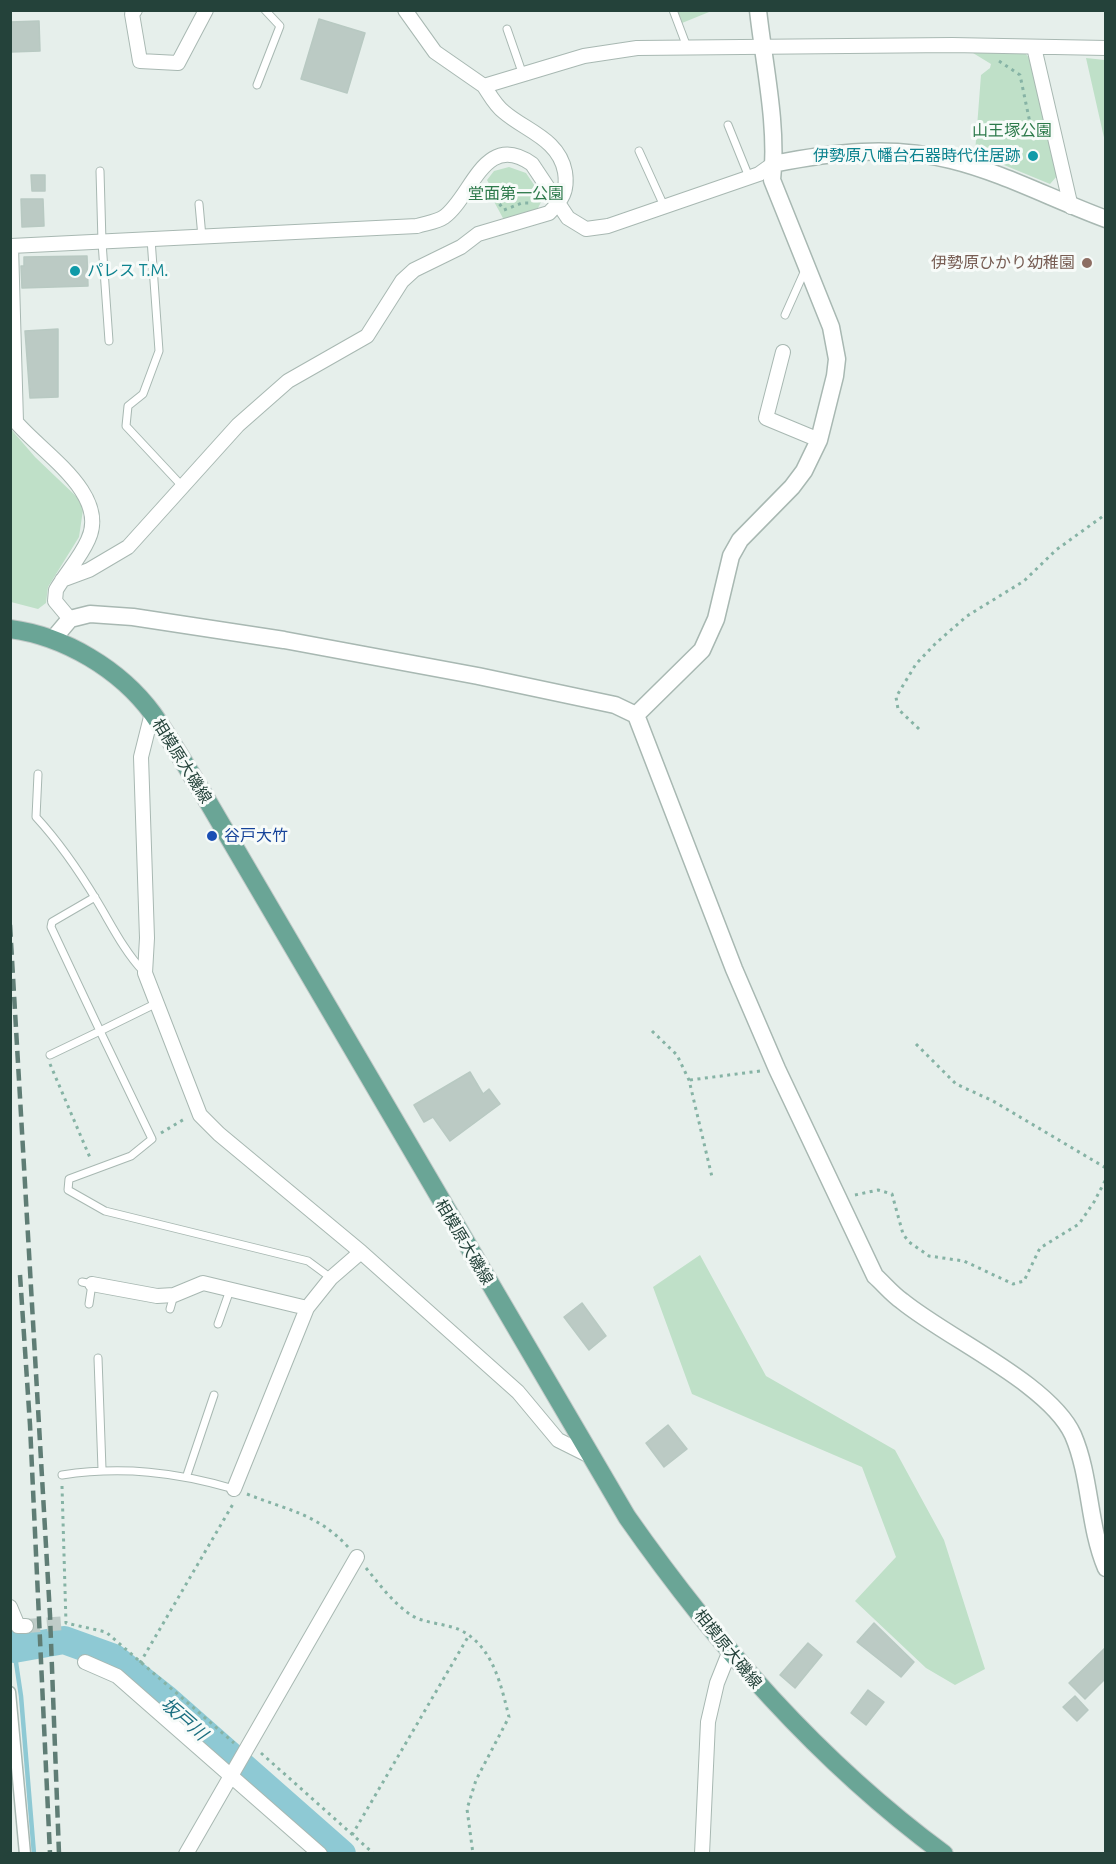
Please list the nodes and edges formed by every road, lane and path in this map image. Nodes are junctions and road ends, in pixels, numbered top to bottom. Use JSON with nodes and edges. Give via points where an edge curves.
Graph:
{"nodes":[{"id":1,"x":135,"y":10,"type":"edge"},
{"id":2,"x":206,"y":10,"type":"edge"},
{"id":3,"x":265,"y":10,"type":"edge"},
{"id":4,"x":405,"y":10,"type":"edge"},
{"id":5,"x":673,"y":10,"type":"edge"},
{"id":6,"x":758,"y":10,"type":"edge"},
{"id":7,"x":507,"y":29,"type":"dead end"},
{"id":8,"x":1034,"y":47,"type":"junction"},
{"id":9,"x":762,"y":48,"type":"junction"},
{"id":10,"x":1106,"y":48,"type":"edge"},
{"id":11,"x":688,"y":49,"type":"junction"},
{"id":12,"x":997,"y":58,"type":"dead end"},
{"id":13,"x":523,"y":75,"type":"junction"},
{"id":14,"x":257,"y":85,"type":"dead end"},
{"id":15,"x":484,"y":86,"type":"junction"},
{"id":16,"x":728,"y":125,"type":"dead end"},
{"id":17,"x":1038,"y":129,"type":"dead end"},
{"id":18,"x":639,"y":151,"type":"dead end"},
{"id":19,"x":773,"y":164,"type":"junction"},
{"id":20,"x":100,"y":171,"type":"dead end"},
{"id":21,"x":749,"y":177,"type":"junction"},
{"id":22,"x":486,"y":186,"type":"dead end"},
{"id":23,"x":522,"y":203,"type":"dead end"},
{"id":24,"x":199,"y":204,"type":"dead end"},
{"id":25,"x":558,"y":204,"type":"junction"},
{"id":26,"x":664,"y":206,"type":"junction"},
{"id":27,"x":1071,"y":207,"type":"junction"},
{"id":28,"x":1106,"y":219,"type":"edge"},
{"id":29,"x":202,"y":237,"type":"junction"},
{"id":30,"x":151,"y":239,"type":"junction"},
{"id":31,"x":102,"y":242,"type":"junction"},
{"id":32,"x":11,"y":246,"type":"edge"},
{"id":33,"x":807,"y":266,"type":"junction"},
{"id":34,"x":784,"y":315,"type":"dead end"},
{"id":35,"x":109,"y":341,"type":"dead end"},
{"id":36,"x":783,"y":352,"type":"dead end"},
{"id":37,"x":819,"y":440,"type":"junction"},
{"id":38,"x":183,"y":486,"type":"junction"},
{"id":39,"x":1106,"y":514,"type":"edge"},
{"id":40,"x":62,"y":580,"type":"junction"},
{"id":41,"x":70,"y":619,"type":"junction"},
{"id":42,"x":10,"y":629,"type":"edge"},
{"id":43,"x":54,"y":639,"type":"junction"},
{"id":44,"x":152,"y":713,"type":"junction"},
{"id":45,"x":636,"y":715,"type":"junction"},
{"id":46,"x":919,"y":729,"type":"dead end"},
{"id":47,"x":38,"y":774,"type":"dead end"},
{"id":48,"x":95,"y":897,"type":"junction"},
{"id":49,"x":145,"y":973,"type":"junction"},
{"id":50,"x":158,"y":1003,"type":"junction"},
{"id":51,"x":652,"y":1030,"type":"dead end"},
{"id":52,"x":100,"y":1031,"type":"junction"},
{"id":53,"x":916,"y":1044,"type":"dead end"},
{"id":54,"x":50,"y":1055,"type":"joint"},
{"id":55,"x":777,"y":1069,"type":"junction"},
{"id":56,"x":689,"y":1080,"type":"junction"},
{"id":57,"x":199,"y":1110,"type":"junction"},
{"id":58,"x":152,"y":1139,"type":"junction"},
{"id":59,"x":94,"y":1168,"type":"junction"},
{"id":60,"x":1106,"y":1168,"type":"edge"},
{"id":61,"x":712,"y":1177,"type":"dead end"},
{"id":62,"x":1106,"y":1179,"type":"edge"},
{"id":63,"x":839,"y":1199,"type":"junction"},
{"id":64,"x":361,"y":1252,"type":"junction"},
{"id":65,"x":331,"y":1278,"type":"junction"},
{"id":66,"x":87,"y":1283,"type":"joint"},
{"id":67,"x":230,"y":1290,"type":"junction"},
{"id":68,"x":174,"y":1295,"type":"junction"},
{"id":69,"x":89,"y":1304,"type":"dead end"},
{"id":70,"x":307,"y":1308,"type":"junction"},
{"id":71,"x":170,"y":1309,"type":"dead end"},
{"id":72,"x":218,"y":1324,"type":"dead end"},
{"id":73,"x":98,"y":1358,"type":"dead end"},
{"id":74,"x":214,"y":1395,"type":"dead end"},
{"id":75,"x":590,"y":1456,"type":"junction"},
{"id":76,"x":102,"y":1469,"type":"junction"},
{"id":77,"x":62,"y":1475,"type":"joint"},
{"id":78,"x":187,"y":1475,"type":"junction"},
{"id":79,"x":237,"y":1490,"type":"junction"},
{"id":80,"x":357,"y":1557,"type":"junction"},
{"id":81,"x":1106,"y":1568,"type":"edge"},
{"id":82,"x":10,"y":1607,"type":"edge"},
{"id":83,"x":26,"y":1626,"type":"dead end"},
{"id":84,"x":469,"y":1636,"type":"junction"},
{"id":85,"x":729,"y":1653,"type":"junction"},
{"id":86,"x":85,"y":1662,"type":"dead end"},
{"id":87,"x":140,"y":1663,"type":"junction"},
{"id":88,"x":10,"y":1692,"type":"edge"},
{"id":89,"x":236,"y":1744,"type":"dead end"},
{"id":90,"x":252,"y":1752,"type":"dead end"},
{"id":91,"x":232,"y":1776,"type":"junction"},
{"id":92,"x":352,"y":1835,"type":"junction"},
{"id":93,"x":25,"y":1854,"type":"edge"},
{"id":94,"x":186,"y":1854,"type":"edge"},
{"id":95,"x":320,"y":1854,"type":"edge"},
{"id":96,"x":374,"y":1854,"type":"edge"},
{"id":97,"x":473,"y":1854,"type":"edge"},
{"id":98,"x":702,"y":1854,"type":"edge"},
{"id":99,"x":944,"y":1854,"type":"edge"}],
"edges":[{"from":1,"to":2,"type":"street","via":[[132,14],[140,61],[178,63]]},
{"from":3,"to":14,"type":"lane","via":[[280,26]]},
{"from":4,"to":15,"type":"street","via":[[435,52]]},
{"from":5,"to":11,"type":"lane"},
{"from":6,"to":9,"type":"street"},
{"from":7,"to":13,"type":"lane"},
{"from":8,"to":9,"type":"street"},
{"from":8,"to":10,"type":"street"},
{"from":8,"to":27,"type":"street"},
{"from":9,"to":11,"type":"street"},
{"from":9,"to":19,"type":"street"},
{"from":11,"to":13,"type":"street","via":[[637,48],[584,56]]},
{"from":12,"to":17,"type":"path","via":[[1020,75],[1030,123]]},
{"from":13,"to":15,"type":"street"},
{"from":15,"to":25,"type":"street","via":[[504,112],[555,150],[563,164],[566,182]]},
{"from":16,"to":21,"type":"lane"},
{"from":18,"to":26,"type":"lane"},
{"from":19,"to":21,"type":"street"},
{"from":19,"to":27,"type":"street","via":[[858,150],[928,155],[973,167]]},
{"from":19,"to":33,"type":"street","via":[[772,180]]},
{"from":20,"to":31,"type":"lane"},
{"from":21,"to":26,"type":"street"},
{"from":22,"to":23,"type":"path","via":[[504,210]]},
{"from":24,"to":29,"type":"lane"},
{"from":25,"to":26,"type":"street","via":[[568,218],[586,230]]},
{"from":25,"to":29,"type":"street","via":[[532,164],[525,158],[506,155],[497,156],[480,171],[446,216],[417,226]]},
{"from":25,"to":38,"type":"street","via":[[549,213],[478,234],[414,270],[402,281],[367,336],[288,381],[238,425]]},
{"from":27,"to":28,"type":"street"},
{"from":29,"to":30,"type":"street"},
{"from":30,"to":31,"type":"street"},
{"from":30,"to":38,"type":"lane","via":[[159,351],[142,394],[128,406],[126,426]]},
{"from":31,"to":32,"type":"street"},
{"from":31,"to":35,"type":"lane"},
{"from":32,"to":40,"type":"street","via":[[16,422],[70,476],[90,501],[93,518],[90,537]]},
{"from":33,"to":34,"type":"lane"},
{"from":33,"to":37,"type":"street","via":[[831,327],[837,359]]},
{"from":36,"to":37,"type":"street","via":[[774,365],[766,418]]},
{"from":37,"to":45,"type":"street","via":[[792,487],[740,540],[702,650]]},
{"from":38,"to":40,"type":"street","via":[[128,547],[89,570]]},
{"from":39,"to":46,"type":"path","via":[[1056,550],[1024,581],[967,616],[916,664],[896,697],[898,709]]},
{"from":40,"to":41,"type":"street","via":[[55,601]]},
{"from":41,"to":43,"type":"street"},
{"from":41,"to":45,"type":"street","via":[[90,614],[132,616],[296,642],[615,705]]},
{"from":42,"to":43,"type":"main road","name":"相模原大磯線"},
{"from":43,"to":44,"type":"main road","name":"相模原大磯線","via":[[106,669]]},
{"from":44,"to":49,"type":"street","via":[[141,757]]},
{"from":44,"to":75,"type":"main road","name":"相模原大磯線","via":[[204,795]]},
{"from":45,"to":55,"type":"street"},
{"from":47,"to":48,"type":"lane","via":[[36,817]]},
{"from":48,"to":49,"type":"lane","via":[[132,959]]},
{"from":48,"to":52,"type":"lane","via":[[52,922],[51,927]]},
{"from":49,"to":50,"type":"street"},
{"from":50,"to":52,"type":"lane"},
{"from":50,"to":57,"type":"street"},
{"from":51,"to":56,"type":"path","via":[[677,1055]]},
{"from":52,"to":54,"type":"lane"},
{"from":52,"to":58,"type":"lane"},
{"from":53,"to":60,"type":"path","via":[[957,1084]]},
{"from":54,"to":59,"type":"path"},
{"from":55,"to":56,"type":"path"},
{"from":55,"to":63,"type":"street"},
{"from":56,"to":61,"type":"path"},
{"from":57,"to":58,"type":"path"},
{"from":57,"to":64,"type":"street","via":[[219,1134]]},
{"from":58,"to":59,"type":"lane","via":[[131,1156]]},
{"from":59,"to":65,"type":"lane","via":[[69,1179],[68,1190],[105,1211],[308,1261]]},
{"from":62,"to":63,"type":"path","via":[[1079,1224],[1040,1248],[1024,1281],[1013,1284],[964,1261],[937,1259],[917,1248],[903,1234],[894,1198],[886,1191]]},
{"from":63,"to":81,"type":"street","via":[[875,1276],[902,1301],[1036,1391],[1059,1412],[1082,1459],[1090,1515]]},
{"from":64,"to":65,"type":"street"},
{"from":64,"to":75,"type":"street","via":[[518,1392],[558,1440]]},
{"from":65,"to":70,"type":"street"},
{"from":66,"to":68,"type":"street","via":[[157,1296]]},
{"from":66,"to":69,"type":"lane"},
{"from":67,"to":68,"type":"street","via":[[203,1283]]},
{"from":67,"to":70,"type":"street"},
{"from":67,"to":72,"type":"lane"},
{"from":68,"to":71,"type":"lane"},
{"from":70,"to":79,"type":"street"},
{"from":73,"to":76,"type":"lane"},
{"from":74,"to":78,"type":"lane"},
{"from":75,"to":85,"type":"main road","name":"相模原大磯線","via":[[657,1559]]},
{"from":76,"to":77,"type":"lane"},
{"from":76,"to":78,"type":"lane"},
{"from":77,"to":87,"type":"path","via":[[66,1623],[106,1632]]},
{"from":78,"to":79,"type":"lane"},
{"from":79,"to":80,"type":"path","via":[[309,1516],[338,1536]]},
{"from":79,"to":87,"type":"path"},
{"from":80,"to":84,"type":"path","via":[[391,1598],[413,1616]]},
{"from":80,"to":91,"type":"street"},
{"from":82,"to":83,"type":"street","via":[[18,1626]]},
{"from":84,"to":92,"type":"path"},
{"from":84,"to":97,"type":"path","via":[[484,1648],[500,1682],[509,1717],[476,1780],[467,1809]]},
{"from":85,"to":98,"type":"street","via":[[708,1722]]},
{"from":85,"to":99,"type":"main road","name":"相模原大磯線","via":[[848,1775]]},
{"from":86,"to":91,"type":"street","via":[[117,1676]]},
{"from":87,"to":89,"type":"path"},
{"from":88,"to":93,"type":"street"},
{"from":90,"to":92,"type":"path","via":[[259,1752]]},
{"from":91,"to":94,"type":"street"},
{"from":91,"to":95,"type":"street"},
{"from":92,"to":96,"type":"path"}]}
